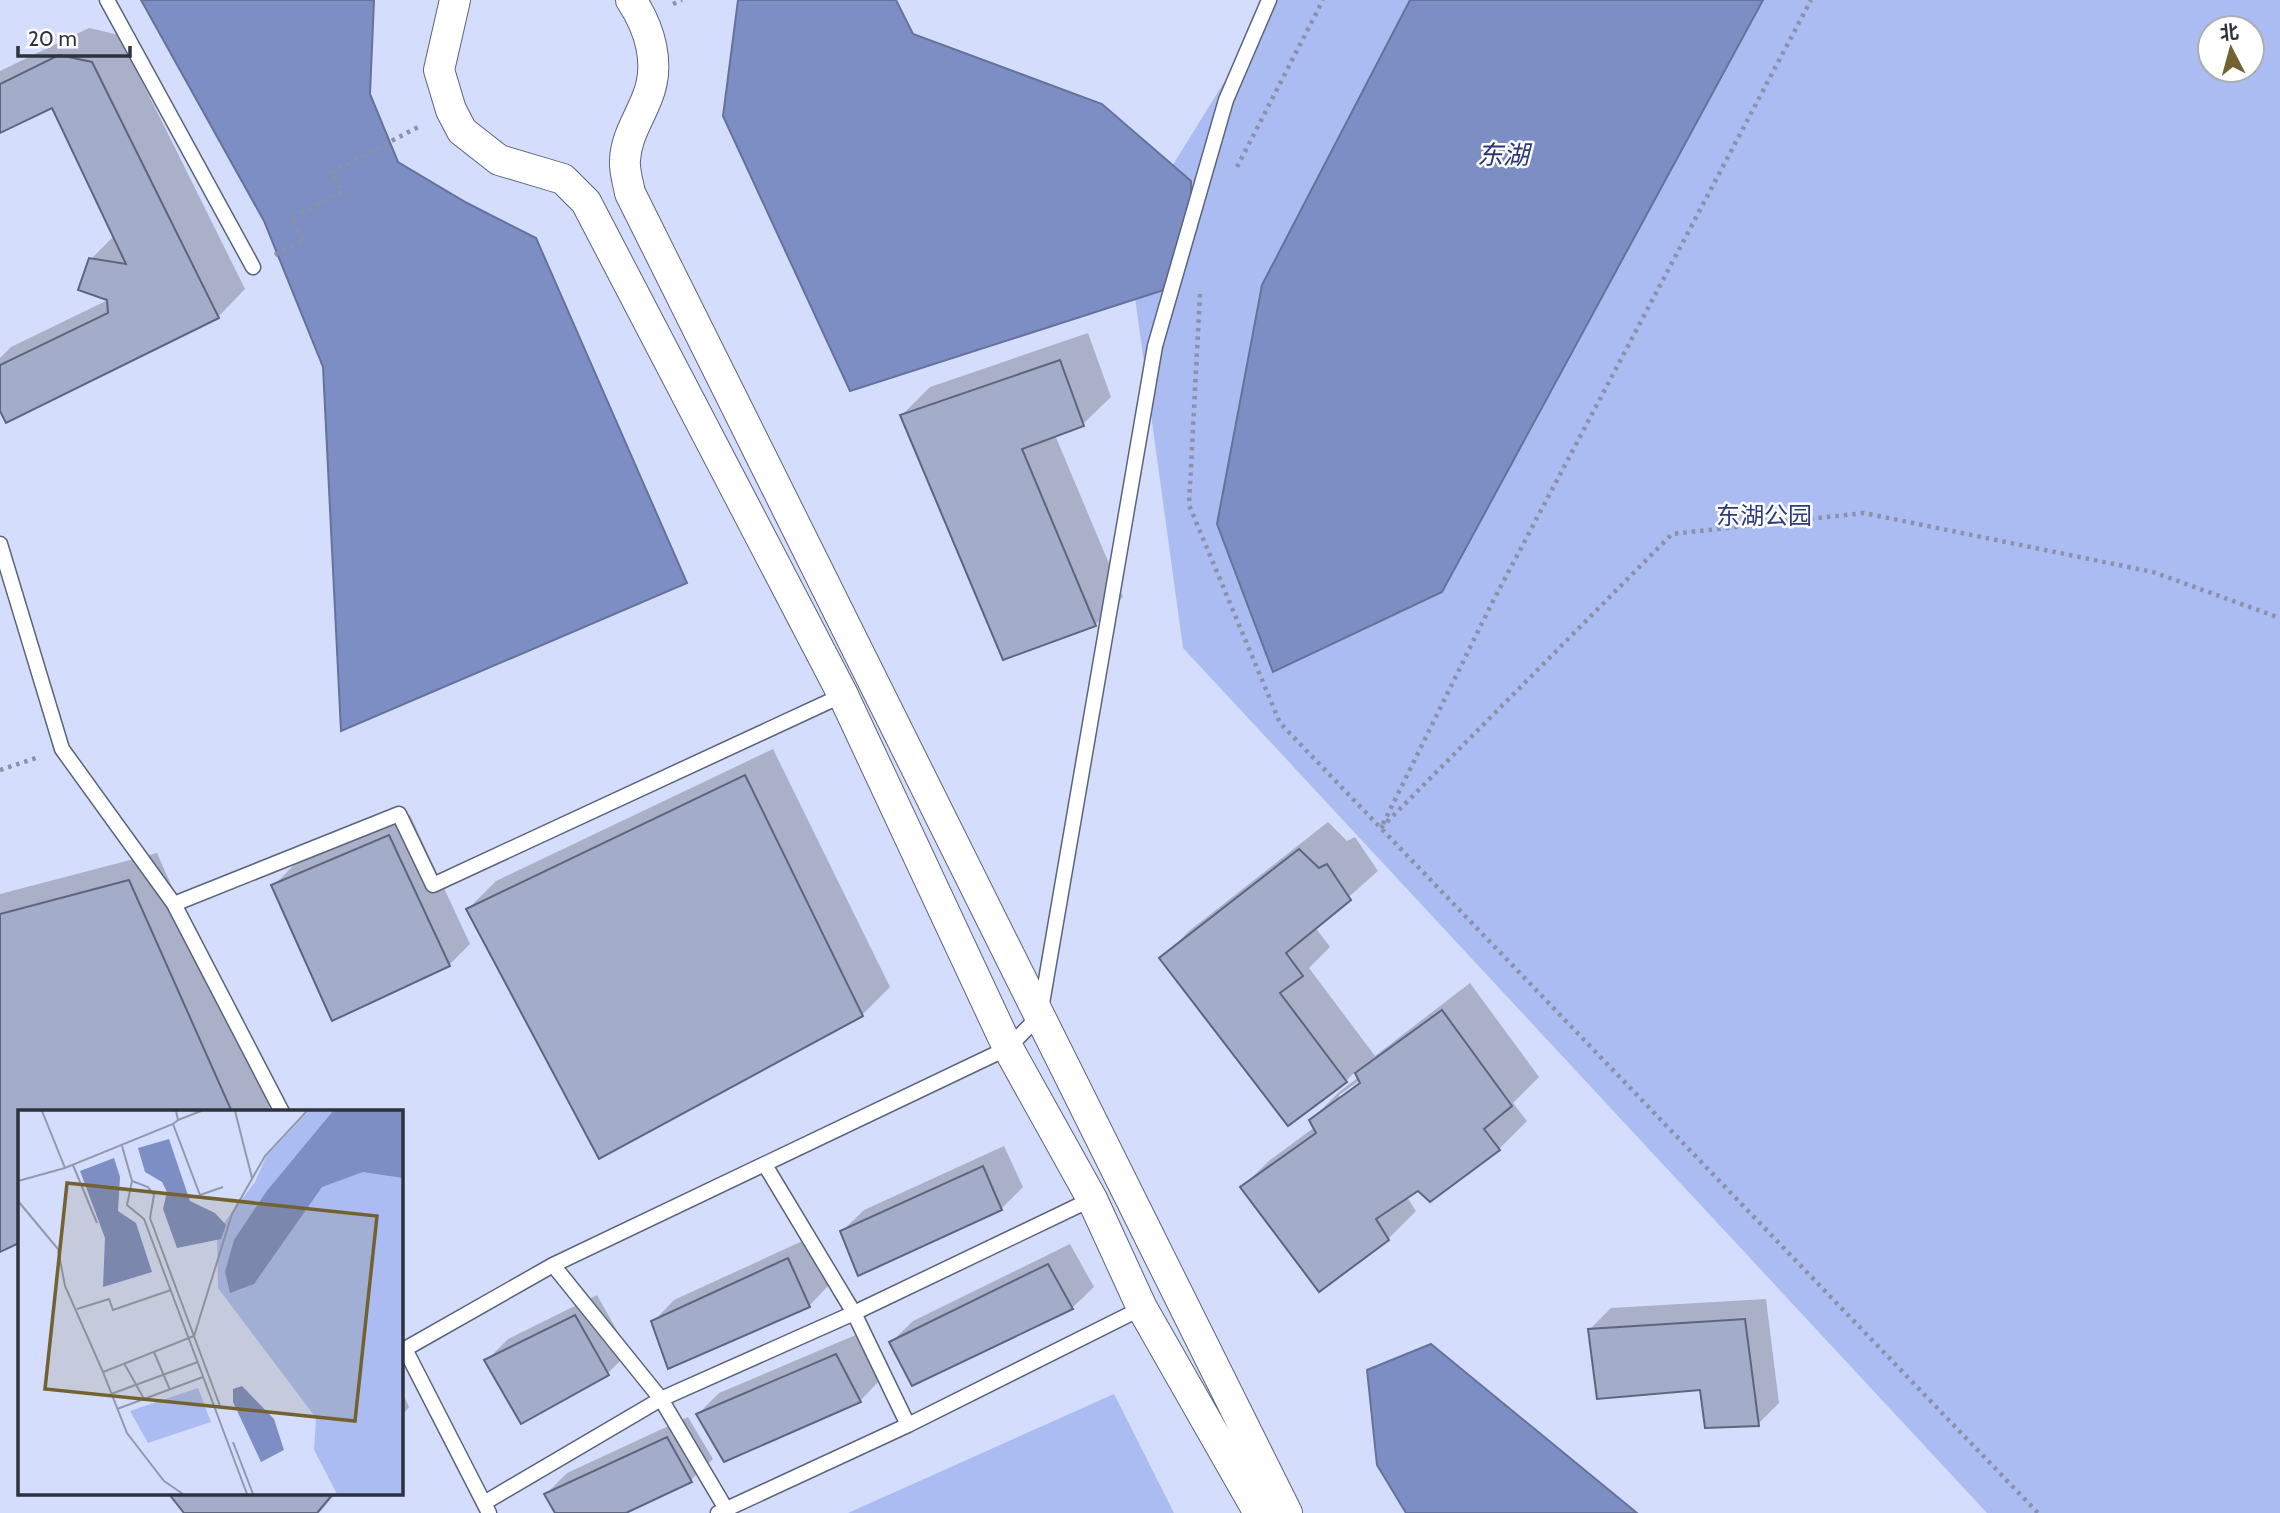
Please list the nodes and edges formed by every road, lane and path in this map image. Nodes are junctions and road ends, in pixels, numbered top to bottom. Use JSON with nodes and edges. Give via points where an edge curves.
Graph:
{"nodes":[{"id":1,"x":107,"y":0,"type":"edge"},
{"id":2,"x":455,"y":0,"type":"edge"},
{"id":3,"x":631,"y":0,"type":"edge"},
{"id":4,"x":1269,"y":0,"type":"edge"},
{"id":5,"x":1323,"y":0,"type":"edge"},
{"id":6,"x":1811,"y":0,"type":"edge"},
{"id":7,"x":451,"y":110,"type":"junction"},
{"id":8,"x":1235,"y":170,"type":"dead end"},
{"id":9,"x":253,"y":267,"type":"joint"},
{"id":10,"x":1201,"y":286,"type":"dead end"},
{"id":11,"x":0,"y":544,"type":"edge"},
{"id":12,"x":2280,"y":618,"type":"edge"},
{"id":13,"x":843,"y":695,"type":"junction"},
{"id":14,"x":62,"y":749,"type":"junction"},
{"id":15,"x":0,"y":770,"type":"edge"},
{"id":16,"x":1381,"y":828,"type":"junction"},
{"id":17,"x":174,"y":904,"type":"junction"},
{"id":18,"x":1040,"y":1015,"type":"junction"},
{"id":19,"x":1008,"y":1048,"type":"junction"},
{"id":20,"x":281,"y":1110,"type":"edge"},
{"id":21,"x":765,"y":1165,"type":"junction"},
{"id":22,"x":1092,"y":1199,"type":"junction"},
{"id":23,"x":553,"y":1265,"type":"junction"},
{"id":24,"x":1142,"y":1308,"type":"junction"},
{"id":25,"x":854,"y":1313,"type":"junction"},
{"id":26,"x":403,"y":1345,"type":"edge"},
{"id":27,"x":661,"y":1399,"type":"junction"},
{"id":28,"x":908,"y":1425,"type":"junction"},
{"id":29,"x":486,"y":1508,"type":"edge"},
{"id":30,"x":722,"y":1511,"type":"edge"},
{"id":31,"x":1259,"y":1513,"type":"edge"},
{"id":32,"x":1287,"y":1513,"type":"edge"},
{"id":33,"x":2038,"y":1513,"type":"edge"}],
"edges":[{"from":1,"to":9,"type":"lane"},
{"from":2,"to":7,"type":"street","via":[[439,70]]},
{"from":3,"to":18,"type":"street","via":[[643,19],[654,59],[649,96],[630,136],[625,161],[630,192]]},
{"from":4,"to":18,"type":"lane","via":[[1226,100],[1155,346]]},
{"from":5,"to":8,"type":"path"},
{"from":6,"to":16,"type":"path","via":[[1492,603]]},
{"from":7,"to":9,"type":"path","via":[[332,172],[342,192],[292,218],[304,240]]},
{"from":7,"to":13,"type":"street","via":[[462,131],[499,160],[563,179],[586,202]]},
{"from":10,"to":16,"type":"path","via":[[1189,505],[1280,723]]},
{"from":11,"to":14,"type":"lane"},
{"from":12,"to":16,"type":"path","via":[[2153,572],[1864,513],[1672,534]]},
{"from":13,"to":17,"type":"lane","via":[[433,885],[399,814]]},
{"from":13,"to":19,"type":"street"},
{"from":14,"to":15,"type":"path"},
{"from":14,"to":17,"type":"lane"},
{"from":16,"to":33,"type":"path"},
{"from":17,"to":20,"type":"lane"},
{"from":18,"to":19,"type":"lane"},
{"from":18,"to":32,"type":"street"},
{"from":19,"to":21,"type":"lane"},
{"from":19,"to":22,"type":"street"},
{"from":21,"to":23,"type":"lane"},
{"from":21,"to":25,"type":"lane"},
{"from":22,"to":24,"type":"street"},
{"from":22,"to":25,"type":"lane"},
{"from":23,"to":26,"type":"lane"},
{"from":23,"to":27,"type":"lane"},
{"from":24,"to":28,"type":"lane"},
{"from":24,"to":31,"type":"street"},
{"from":25,"to":27,"type":"lane"},
{"from":25,"to":28,"type":"lane"},
{"from":26,"to":29,"type":"lane"},
{"from":27,"to":29,"type":"lane"},
{"from":27,"to":30,"type":"lane"},
{"from":28,"to":30,"type":"lane"}]}
